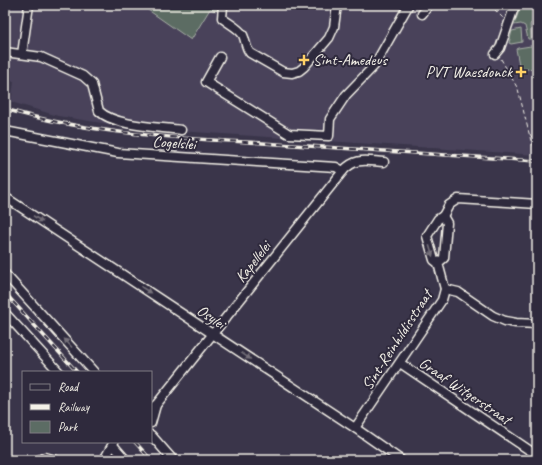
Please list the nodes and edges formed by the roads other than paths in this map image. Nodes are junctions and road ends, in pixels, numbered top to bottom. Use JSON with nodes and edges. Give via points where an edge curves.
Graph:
{"nodes":[{"id":1,"x":29,"y":5,"type":"edge"},
{"id":2,"x":223,"y":5,"type":"edge"},
{"id":3,"x":337,"y":5,"type":"edge"},
{"id":4,"x":429,"y":5,"type":"edge"},
{"id":5,"x":515,"y":5,"type":"edge"},
{"id":6,"x":408,"y":6,"type":"dead end"},
{"id":7,"x":422,"y":14,"type":"dead end"},
{"id":8,"x":5,"y":52,"type":"edge"},
{"id":9,"x":22,"y":54,"type":"junction"},
{"id":10,"x":495,"y":54,"type":"road end"},
{"id":11,"x":220,"y":57,"type":"dead end"},
{"id":12,"x":181,"y":130,"type":"dead end"},
{"id":13,"x":5,"y":131,"type":"edge"},
{"id":14,"x":384,"y":162,"type":"dead end"},
{"id":15,"x":342,"y":171,"type":"junction"},
{"id":16,"x":5,"y":197,"type":"edge"},
{"id":17,"x":537,"y":204,"type":"edge"},
{"id":18,"x":443,"y":216,"type":"junction"},
{"id":19,"x":438,"y":263,"type":"junction"},
{"id":20,"x":5,"y":274,"type":"edge"},
{"id":21,"x":445,"y":288,"type":"junction"},
{"id":22,"x":5,"y":313,"type":"edge"},
{"id":23,"x":537,"y":324,"type":"edge"},
{"id":24,"x":213,"y":335,"type":"junction"},
{"id":25,"x":400,"y":363,"type":"junction"},
{"id":26,"x":58,"y":371,"type":"edge"},
{"id":27,"x":93,"y":371,"type":"edge"},
{"id":28,"x":154,"y":407,"type":"edge"},
{"id":29,"x":152,"y":418,"type":"edge"},
{"id":30,"x":355,"y":428,"type":"junction"},
{"id":31,"x":152,"y":436,"type":"edge"},
{"id":32,"x":113,"y":444,"type":"edge"},
{"id":33,"x":535,"y":454,"type":"edge"},
{"id":34,"x":39,"y":460,"type":"edge"},
{"id":35,"x":56,"y":460,"type":"edge"},
{"id":36,"x":104,"y":460,"type":"edge"},
{"id":37,"x":126,"y":460,"type":"edge"},
{"id":38,"x":173,"y":460,"type":"edge"},
{"id":39,"x":401,"y":460,"type":"edge"}],
"edges":[{"from":1,"to":9,"type":"street"},
{"from":2,"to":3,"type":"street","via":[[222,18],[240,32],[250,53],[279,71],[288,73],[302,69],[326,42],[332,32]]},
{"from":4,"to":7,"type":"street"},
{"from":5,"to":10,"type":"street","via":[[500,48]]},
{"from":6,"to":11,"type":"street","via":[[374,66],[346,95],[330,119],[329,136],[290,134],[206,82]]},
{"from":8,"to":9,"type":"street"},
{"from":9,"to":12,"type":"street","via":[[41,57],[83,76],[92,84],[99,111],[118,122]]},
{"from":13,"to":15,"type":"street","name":"Cogelslei","via":[[118,153],[336,167]]},
{"from":14,"to":15,"type":"street","name":"Kapellelei","via":[[357,161]]},
{"from":15,"to":24,"type":"street","name":"Kapellelei"},
{"from":16,"to":24,"type":"street","name":"Osylei","one_way":true},
{"from":17,"to":18,"type":"street","via":[[458,199],[449,205]]},
{"from":18,"to":19,"type":"street","via":[[447,223],[444,258]]},
{"from":18,"to":19,"type":"street","name":"Sint-Reinhildisstraat","one_way":true,"via":[[438,219],[427,236],[434,260]]},
{"from":19,"to":21,"type":"street","name":"Sint-Reinhildisstraat"},
{"from":27,"to":20,"type":"street","one_way":true},
{"from":21,"to":23,"type":"street","via":[[458,292],[504,321]]},
{"from":21,"to":25,"type":"street","name":"Sint-Reinhildisstraat","via":[[442,300]]},
{"from":22,"to":26,"type":"street"},
{"from":24,"to":28,"type":"street","name":"Kapellelei"},
{"from":24,"to":30,"type":"street","name":"Osylei","one_way":true},
{"from":25,"to":30,"type":"street","name":"Sint-Reinhildisstraat"},
{"from":25,"to":33,"type":"street","name":"Graaf Witgerstraat"},
{"from":28,"to":29,"type":"street","name":"Kapellelei"},
{"from":30,"to":39,"type":"street","name":"Osylei"},
{"from":31,"to":38,"type":"street"},
{"from":32,"to":36,"type":"street"},
{"from":32,"to":37,"type":"street"},
{"from":34,"to":35,"type":"street","via":[[45,457]]}]}
